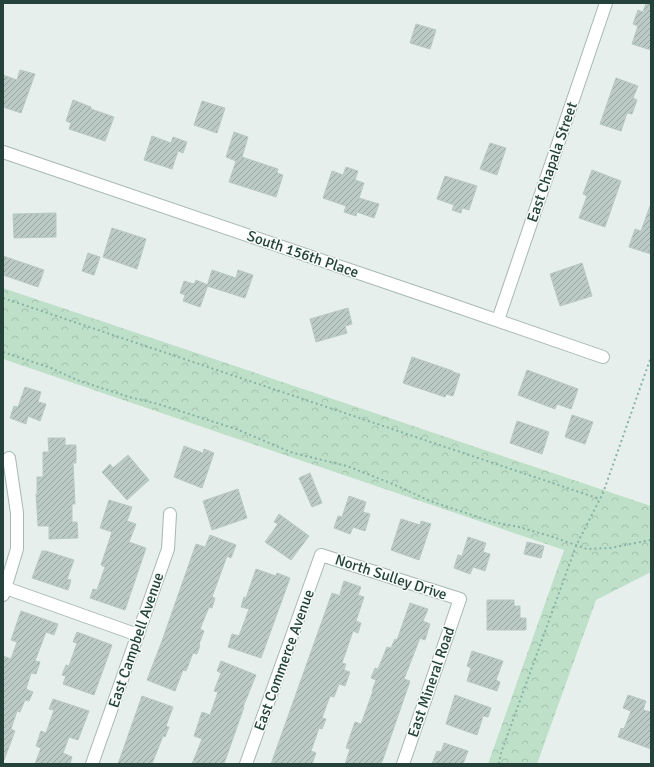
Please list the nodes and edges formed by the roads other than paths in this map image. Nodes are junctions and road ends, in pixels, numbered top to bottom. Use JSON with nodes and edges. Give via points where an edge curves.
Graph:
{"nodes":[{"id":1,"x":606,"y":3,"type":"edge"},
{"id":2,"x":3,"y":152,"type":"edge"},
{"id":3,"x":498,"y":320,"type":"junction"},
{"id":4,"x":603,"y":357,"type":"dead end"},
{"id":5,"x":9,"y":458,"type":"dead end"},
{"id":6,"x":170,"y":514,"type":"dead end"},
{"id":7,"x":321,"y":555,"type":"joint"},
{"id":8,"x":4,"y":590,"type":"edge"},
{"id":9,"x":460,"y":600,"type":"joint"},
{"id":10,"x":138,"y":635,"type":"junction"},
{"id":11,"x":92,"y":764,"type":"edge"},
{"id":12,"x":246,"y":764,"type":"edge"},
{"id":13,"x":403,"y":764,"type":"edge"}],
"edges":[{"from":1,"to":3,"type":"street","name":"East Chapala Street"},
{"from":2,"to":3,"type":"street","name":"South 156th Place"},
{"from":3,"to":4,"type":"street","name":"South 156th Place"},
{"from":5,"to":8,"type":"street","via":[[17,513],[17,550]]},
{"from":6,"to":10,"type":"street","name":"East Campbell Avenue","via":[[168,549]]},
{"from":7,"to":9,"type":"street","name":"North Sulley Drive"},
{"from":7,"to":12,"type":"street","name":"East Commerce Avenue"},
{"from":8,"to":10,"type":"street"},
{"from":9,"to":13,"type":"street","name":"East Mineral Road"},
{"from":10,"to":11,"type":"street","name":"East Campbell Avenue"}]}
